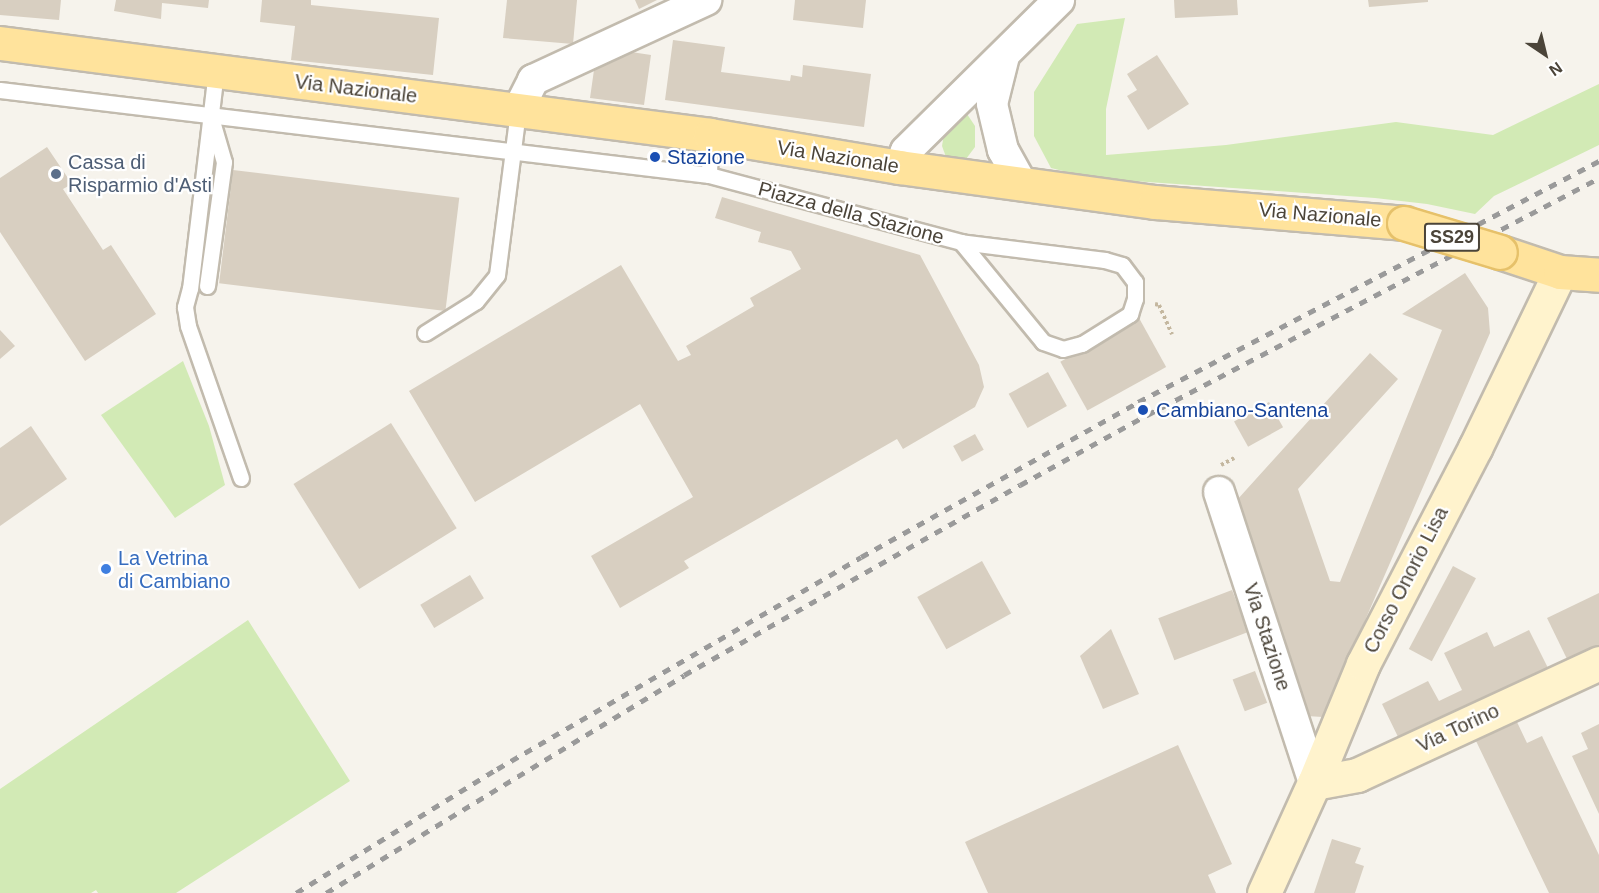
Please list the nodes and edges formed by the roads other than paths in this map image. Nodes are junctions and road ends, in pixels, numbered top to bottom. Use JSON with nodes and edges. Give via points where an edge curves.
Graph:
{"nodes":[{"id":1,"x":706,"y":0,"type":"edge"},
{"id":2,"x":1059,"y":0,"type":"edge"},
{"id":3,"x":0,"y":43,"type":"edge"},
{"id":4,"x":1004,"y":56,"type":"junction"},
{"id":5,"x":216,"y":71,"type":"junction"},
{"id":6,"x":0,"y":90,"type":"edge"},
{"id":7,"x":518,"y":110,"type":"junction"},
{"id":8,"x":210,"y":115,"type":"junction"},
{"id":9,"x":710,"y":135,"type":"junction"},
{"id":10,"x":513,"y":151,"type":"junction"},
{"id":11,"x":899,"y":167,"type":"junction"},
{"id":12,"x":709,"y":175,"type":"junction"},
{"id":13,"x":1022,"y":184,"type":"junction"},
{"id":14,"x":962,"y":242,"type":"junction"},
{"id":15,"x":1560,"y":272,"type":"junction"},
{"id":16,"x":1599,"y":275,"type":"edge"},
{"id":17,"x":207,"y":286,"type":"dead end"},
{"id":18,"x":425,"y":333,"type":"dead end"},
{"id":19,"x":241,"y":478,"type":"dead end"},
{"id":20,"x":1219,"y":492,"type":"dead end"},
{"id":21,"x":1599,"y":663,"type":"edge"},
{"id":22,"x":1314,"y":783,"type":"junction"},
{"id":23,"x":1263,"y":893,"type":"edge"}],
"edges":[{"from":1,"to":7,"type":"street","via":[[533,80]]},
{"from":2,"to":4,"type":"street"},
{"from":3,"to":5,"type":"main road","name":"Via Nazionale","number":"SS29"},
{"from":4,"to":11,"type":"street","via":[[906,151]]},
{"from":4,"to":13,"type":"street","via":[[992,104],[1003,150]]},
{"from":5,"to":7,"type":"main road","name":"Via Nazionale","number":"SS29"},
{"from":5,"to":8,"type":"lane"},
{"from":6,"to":8,"type":"lane","name":"Piazza della Stazione"},
{"from":7,"to":9,"type":"main road","name":"Via Nazionale","number":"SS29"},
{"from":7,"to":10,"type":"lane"},
{"from":8,"to":10,"type":"lane","name":"Piazza della Stazione"},
{"from":8,"to":17,"type":"lane","via":[[224,162]]},
{"from":8,"to":19,"type":"lane","via":[[185,307],[188,326]]},
{"from":9,"to":11,"type":"main road","name":"Via Nazionale","number":"SS29"},
{"from":9,"to":12,"type":"lane"},
{"from":10,"to":12,"type":"lane","name":"Piazza della Stazione"},
{"from":10,"to":18,"type":"lane","via":[[497,275],[476,301]]},
{"from":11,"to":13,"type":"main road","name":"Via Nazionale","number":"SS29"},
{"from":12,"to":14,"type":"lane","name":"Piazza della Stazione"},
{"from":13,"to":15,"type":"main road","name":"Via Nazionale","number":"SS29","bridge":true,"via":[[1155,202],[1404,223]]},
{"from":14,"to":14,"type":"lane","name":"Piazza della Stazione","via":[[1044,342],[1062,349],[1082,344],[1130,314],[1135,282],[1122,265]]},
{"from":15,"to":16,"type":"main road","name":"Via Nazionale","number":"SS29"},
{"from":15,"to":22,"type":"street","name":"Corso Onorio Lisa","via":[[1363,664]]},
{"from":20,"to":22,"type":"street","name":"Via Stazione"},
{"from":21,"to":22,"type":"street","name":"Via Torino","via":[[1357,775]]},
{"from":22,"to":23,"type":"street","name":"Corso Onorio Lisa"}]}
